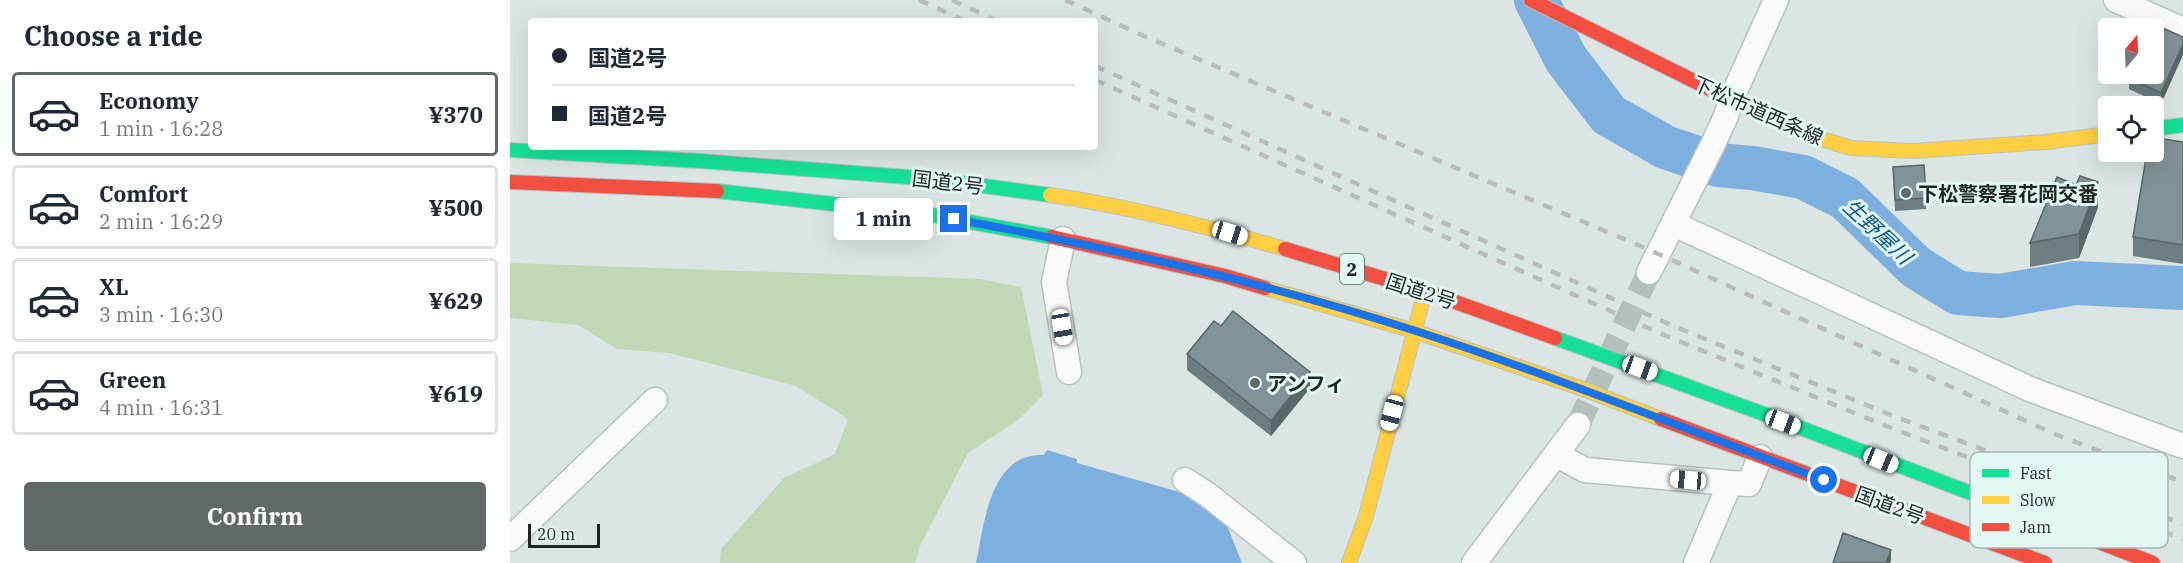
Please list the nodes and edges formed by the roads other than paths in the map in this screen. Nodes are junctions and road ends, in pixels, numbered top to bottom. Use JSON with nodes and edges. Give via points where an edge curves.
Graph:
{"nodes":[{"id":1,"x":1531,"y":0,"type":"edge"},
{"id":2,"x":1776,"y":0,"type":"edge"},
{"id":3,"x":2116,"y":0,"type":"edge"},
{"id":4,"x":2183,"y":30,"type":"edge"},
{"id":5,"x":1731,"y":100,"type":"junction"},
{"id":6,"x":2183,"y":125,"type":"edge"},
{"id":7,"x":2164,"y":128,"type":"edge"},
{"id":8,"x":2098,"y":135,"type":"edge"},
{"id":9,"x":510,"y":150,"type":"edge"},
{"id":10,"x":510,"y":182,"type":"edge"},
{"id":11,"x":1674,"y":224,"type":"junction"},
{"id":12,"x":1064,"y":239,"type":"junction"},
{"id":13,"x":1649,"y":272,"type":"tunnel mouth"},
{"id":14,"x":1425,"y":291,"type":"junction"},
{"id":15,"x":1414,"y":331,"type":"junction"},
{"id":16,"x":1069,"y":372,"type":"dead end"},
{"id":17,"x":655,"y":400,"type":"dead end"},
{"id":18,"x":1578,"y":425,"type":"tunnel mouth"},
{"id":19,"x":2183,"y":446,"type":"edge"},
{"id":20,"x":1557,"y":455,"type":"junction"},
{"id":21,"x":1761,"y":457,"type":"junction"},
{"id":22,"x":1185,"y":480,"type":"dead end"},
{"id":23,"x":1730,"y":483,"type":"junction"},
{"id":24,"x":1970,"y":497,"type":"edge"},
{"id":25,"x":1970,"y":535,"type":"edge"},
{"id":26,"x":510,"y":539,"type":"edge"},
{"id":27,"x":2005,"y":548,"type":"edge"},
{"id":28,"x":2095,"y":548,"type":"edge"},
{"id":29,"x":2115,"y":556,"type":"edge"},
{"id":30,"x":1294,"y":563,"type":"edge"},
{"id":31,"x":1349,"y":563,"type":"edge"},
{"id":32,"x":1474,"y":563,"type":"edge"},
{"id":33,"x":1696,"y":563,"type":"edge"},
{"id":34,"x":2045,"y":563,"type":"edge"},
{"id":35,"x":2153,"y":563,"type":"edge"}],
"edges":[{"from":1,"to":5,"type":"main road","name":"下松市道西条線"},
{"from":2,"to":5,"type":"street"},
{"from":3,"to":4,"type":"street"},
{"from":5,"to":8,"type":"main road","name":"下松市道西条線","via":[[1802,133],[1851,148],[1912,151]]},
{"from":5,"to":11,"type":"street"},
{"from":6,"to":7,"type":"main road"},
{"from":9,"to":14,"type":"main road","name":"国道2号","number":"2","via":[[933,179],[1076,199],[1230,233]]},
{"from":10,"to":12,"type":"main road","name":"国道2号","number":"2","via":[[700,189],[932,215]]},
{"from":11,"to":13,"type":"street"},
{"from":11,"to":19,"type":"street","via":[[2032,390]]},
{"from":12,"to":15,"type":"main road","name":"国道2号","number":"2","via":[[1225,276]]},
{"from":12,"to":16,"type":"street","via":[[1054,282]]},
{"from":14,"to":15,"type":"main road"},
{"from":14,"to":24,"type":"main road","name":"国道2号","number":"2","via":[[1764,414]]},
{"from":15,"to":21,"type":"main road","name":"国道2号","number":"2","via":[[1583,389]]},
{"from":15,"to":31,"type":"main road"},
{"from":17,"to":26,"type":"street"},
{"from":18,"to":20,"type":"street"},
{"from":20,"to":23,"type":"street","via":[[1585,470]]},
{"from":20,"to":32,"type":"street"},
{"from":21,"to":23,"type":"street","via":[[1749,484]]},
{"from":21,"to":25,"type":"main road","name":"国道2号","number":"2"},
{"from":22,"to":30,"type":"street"},
{"from":23,"to":33,"type":"street"},
{"from":27,"to":34,"type":"main road","name":"国道2号","number":"2"},
{"from":28,"to":29,"type":"main road","name":"国道2号","number":"2"},
{"from":29,"to":35,"type":"main road","name":"国道2号","number":"2"}]}
